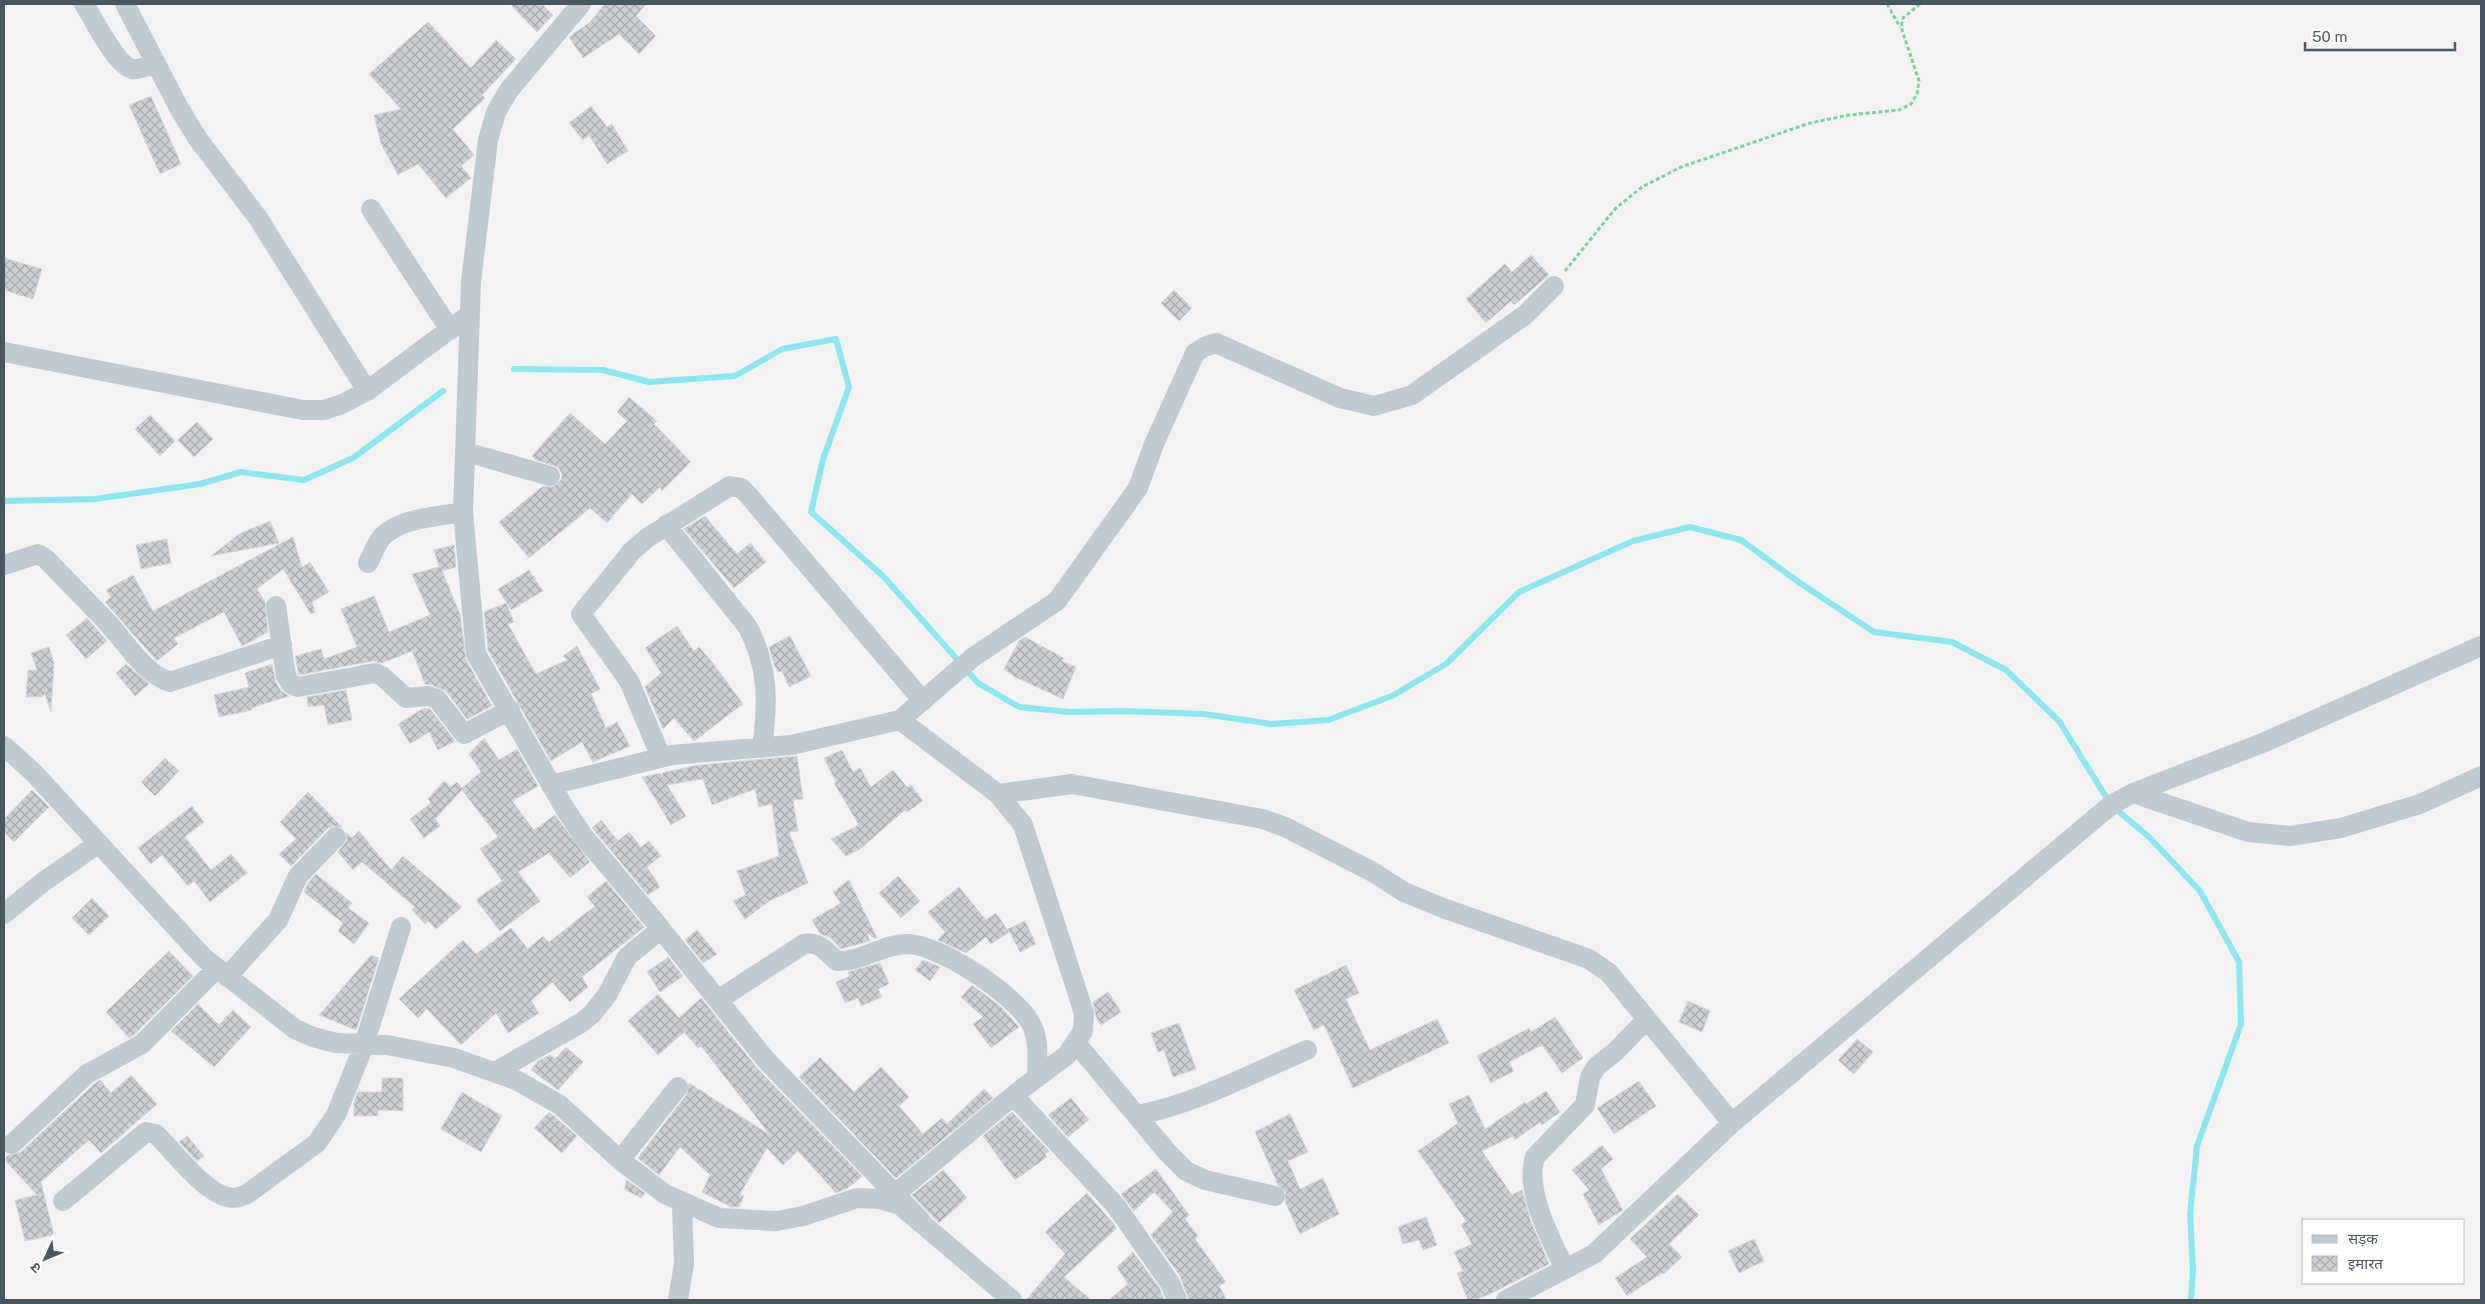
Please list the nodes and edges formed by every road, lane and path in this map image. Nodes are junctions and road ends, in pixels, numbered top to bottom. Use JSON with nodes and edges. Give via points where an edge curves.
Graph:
{"nodes":[{"id":1,"x":84,"y":4,"type":"edge"},
{"id":2,"x":125,"y":4,"type":"edge"},
{"id":3,"x":581,"y":4,"type":"edge"},
{"id":4,"x":1888,"y":4,"type":"edge"},
{"id":5,"x":1920,"y":4,"type":"edge"},
{"id":6,"x":1900,"y":27,"type":"junction"},
{"id":7,"x":156,"y":63,"type":"junction"},
{"id":8,"x":371,"y":208,"type":"dead end"},
{"id":9,"x":1554,"y":286,"type":"joint"},
{"id":10,"x":469,"y":314,"type":"junction"},
{"id":11,"x":450,"y":330,"type":"junction"},
{"id":12,"x":4,"y":352,"type":"edge"},
{"id":13,"x":367,"y":391,"type":"junction"},
{"id":14,"x":466,"y":452,"type":"junction"},
{"id":15,"x":550,"y":476,"type":"dead end"},
{"id":16,"x":463,"y":512,"type":"junction"},
{"id":17,"x":666,"y":525,"type":"junction"},
{"id":18,"x":368,"y":563,"type":"dead end"},
{"id":19,"x":4,"y":565,"type":"edge"},
{"id":20,"x":276,"y":606,"type":"dead end"},
{"id":21,"x":282,"y":645,"type":"junction"},
{"id":22,"x":2481,"y":646,"type":"edge"},
{"id":23,"x":930,"y":696,"type":"junction"},
{"id":24,"x":510,"y":710,"type":"junction"},
{"id":25,"x":900,"y":720,"type":"junction"},
{"id":26,"x":4,"y":746,"type":"edge"},
{"id":27,"x":762,"y":748,"type":"junction"},
{"id":28,"x":661,"y":757,"type":"junction"},
{"id":29,"x":2481,"y":776,"type":"edge"},
{"id":30,"x":551,"y":785,"type":"junction"},
{"id":31,"x":2133,"y":793,"type":"junction"},
{"id":32,"x":998,"y":794,"type":"junction"},
{"id":33,"x":336,"y":837,"type":"dead end"},
{"id":34,"x":98,"y":843,"type":"junction"},
{"id":35,"x":4,"y":914,"type":"edge"},
{"id":36,"x":401,"y":927,"type":"dead end"},
{"id":37,"x":661,"y":930,"type":"junction"},
{"id":38,"x":222,"y":973,"type":"junction"},
{"id":39,"x":718,"y":1000,"type":"junction"},
{"id":40,"x":1647,"y":1019,"type":"junction"},
{"id":41,"x":1076,"y":1043,"type":"junction"},
{"id":42,"x":364,"y":1045,"type":"junction"},
{"id":43,"x":1307,"y":1050,"type":"dead end"},
{"id":44,"x":495,"y":1072,"type":"junction"},
{"id":45,"x":1037,"y":1078,"type":"junction"},
{"id":46,"x":678,"y":1087,"type":"dead end"},
{"id":47,"x":1014,"y":1096,"type":"junction"},
{"id":48,"x":1137,"y":1115,"type":"junction"},
{"id":49,"x":1732,"y":1123,"type":"junction"},
{"id":50,"x":12,"y":1144,"type":"dead end"},
{"id":51,"x":620,"y":1160,"type":"junction"},
{"id":52,"x":895,"y":1194,"type":"junction"},
{"id":53,"x":1274,"y":1196,"type":"dead end"},
{"id":54,"x":62,"y":1201,"type":"dead end"},
{"id":55,"x":682,"y":1204,"type":"junction"},
{"id":56,"x":921,"y":1221,"type":"junction"},
{"id":57,"x":1565,"y":1269,"type":"junction"},
{"id":58,"x":678,"y":1300,"type":"edge"},
{"id":59,"x":1012,"y":1300,"type":"edge"},
{"id":60,"x":1177,"y":1300,"type":"edge"},
{"id":61,"x":1506,"y":1300,"type":"edge"}],
"edges":[{"from":1,"to":7,"type":"street","via":[[127,67],[135,69]]},
{"from":2,"to":7,"type":"street"},
{"from":3,"to":10,"type":"street","via":[[509,90],[496,112],[488,140]]},
{"from":4,"to":6,"type":"path"},
{"from":5,"to":6,"type":"path","via":[[1903,18]]},
{"from":6,"to":9,"type":"path","via":[[1919,81],[1911,104],[1899,110],[1849,115],[1810,124],[1681,167],[1642,187],[1615,209]]},
{"from":7,"to":13,"type":"street","via":[[198,139],[262,225]]},
{"from":8,"to":11,"type":"street"},
{"from":9,"to":23,"type":"street","via":[[1524,315],[1412,395],[1374,406],[1340,398],[1216,344],[1204,347],[1196,353],[1154,444],[1138,488],[1057,601],[972,658]]},
{"from":10,"to":11,"type":"street"},
{"from":10,"to":14,"type":"street"},
{"from":11,"to":13,"type":"street"},
{"from":12,"to":13,"type":"street","via":[[303,410],[324,410]]},
{"from":14,"to":15,"type":"street"},
{"from":14,"to":16,"type":"street"},
{"from":16,"to":18,"type":"street","via":[[393,528],[380,539]]},
{"from":16,"to":24,"type":"street","via":[[476,654]]},
{"from":17,"to":23,"type":"street","via":[[721,490],[730,486],[741,488]]},
{"from":17,"to":27,"type":"street","via":[[747,626],[756,643],[764,673],[766,720]]},
{"from":17,"to":28,"type":"street","via":[[632,551],[581,614],[629,682]]},
{"from":19,"to":21,"type":"street","via":[[38,554],[152,672],[170,682]]},
{"from":20,"to":21,"type":"street"},
{"from":21,"to":24,"type":"street","via":[[286,676],[291,684],[298,687],[375,673],[406,698],[428,696],[437,699],[464,734]]},
{"from":22,"to":31,"type":"street","via":[[2265,742]]},
{"from":23,"to":25,"type":"street"},
{"from":24,"to":30,"type":"street"},
{"from":25,"to":27,"type":"street","via":[[791,745]]},
{"from":25,"to":32,"type":"street"},
{"from":26,"to":34,"type":"street","via":[[34,773]]},
{"from":27,"to":28,"type":"street"},
{"from":28,"to":30,"type":"street"},
{"from":29,"to":31,"type":"street","via":[[2420,804],[2341,828],[2290,836],[2248,832]]},
{"from":30,"to":37,"type":"street","via":[[584,837]]},
{"from":31,"to":49,"type":"street","via":[[2111,805]]},
{"from":32,"to":40,"type":"street","via":[[1072,784],[1237,813],[1285,827],[1371,871],[1404,892],[1589,959],[1609,973]]},
{"from":32,"to":41,"type":"street","via":[[1023,826],[1084,1013],[1082,1031]]},
{"from":33,"to":38,"type":"street","via":[[298,876],[278,920]]},
{"from":34,"to":35,"type":"street"},
{"from":34,"to":38,"type":"street"},
{"from":36,"to":42,"type":"street"},
{"from":37,"to":39,"type":"street"},
{"from":37,"to":44,"type":"street","via":[[627,958],[607,995],[592,1014]]},
{"from":38,"to":42,"type":"street","via":[[295,1029],[336,1043]]},
{"from":38,"to":50,"type":"street","via":[[142,1044],[87,1074]]},
{"from":39,"to":45,"type":"street","via":[[804,944],[813,942],[820,945],[837,961],[845,962],[886,946],[908,944],[925,947],[952,958],[1014,1002],[1031,1023],[1037,1045]]},
{"from":39,"to":52,"type":"street","via":[[766,1060]]},
{"from":40,"to":49,"type":"street"},
{"from":40,"to":57,"type":"street","via":[[1616,1051],[1596,1066],[1590,1077],[1585,1105],[1535,1157],[1534,1183],[1539,1207]]},
{"from":41,"to":45,"type":"street","via":[[1067,1055]]},
{"from":41,"to":48,"type":"street"},
{"from":42,"to":44,"type":"street","via":[[387,1045],[454,1058]]},
{"from":42,"to":54,"type":"street","via":[[336,1115],[317,1143],[246,1194],[227,1197],[212,1190],[151,1131],[143,1134]]},
{"from":43,"to":48,"type":"street","via":[[1184,1102]]},
{"from":44,"to":51,"type":"street","via":[[560,1105]]},
{"from":45,"to":47,"type":"street"},
{"from":46,"to":51,"type":"street"},
{"from":47,"to":52,"type":"street"},
{"from":47,"to":60,"type":"street","via":[[1116,1206],[1170,1283]]},
{"from":48,"to":53,"type":"street","via":[[1186,1171],[1206,1180]]},
{"from":49,"to":57,"type":"street","via":[[1594,1254]]},
{"from":51,"to":55,"type":"street"},
{"from":52,"to":56,"type":"street"},
{"from":55,"to":56,"type":"street","via":[[719,1218],[777,1221],[858,1198],[879,1199],[900,1205]]},
{"from":55,"to":58,"type":"street","via":[[684,1264]]},
{"from":56,"to":59,"type":"street"},
{"from":57,"to":61,"type":"street"}]}
